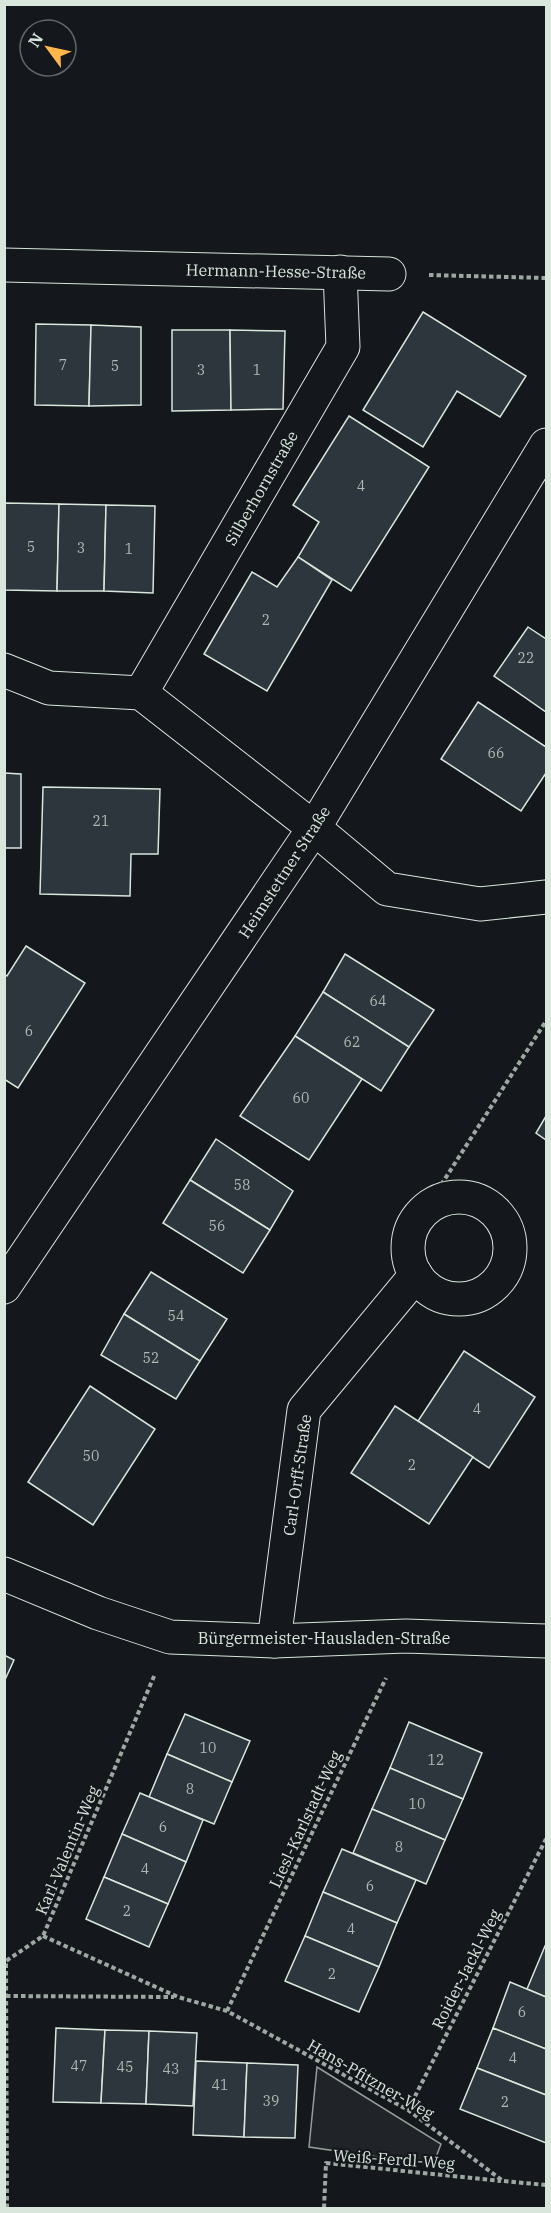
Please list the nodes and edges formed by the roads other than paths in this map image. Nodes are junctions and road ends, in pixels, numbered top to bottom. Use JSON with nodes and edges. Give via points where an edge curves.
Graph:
{"nodes":[{"id":1,"x":4,"y":265,"type":"edge"},
{"id":2,"x":340,"y":272,"type":"junction"},
{"id":3,"x":389,"y":274,"type":"road end"},
{"id":4,"x":546,"y":445,"type":"edge"},
{"id":5,"x":4,"y":670,"type":"edge"},
{"id":6,"x":141,"y":693,"type":"junction"},
{"id":7,"x":314,"y":828,"type":"junction"},
{"id":8,"x":546,"y":897,"type":"edge"},
{"id":9,"x":416,"y":1275,"type":"junction"},
{"id":10,"x":4,"y":1287,"type":"edge"},
{"id":11,"x":4,"y":1574,"type":"edge"},
{"id":12,"x":274,"y":1641,"type":"junction"},
{"id":13,"x":546,"y":1641,"type":"edge"}],
"edges":[{"from":1,"to":2,"type":"street","name":"Hermann-Hesse-Straße"},
{"from":2,"to":3,"type":"street","name":"Hermann-Hesse-Straße"},
{"from":2,"to":6,"type":"street","name":"Silberhornstraße","via":[[343,347]]},
{"from":4,"to":7,"type":"street","name":"Heimstettner Straße"},
{"from":5,"to":6,"type":"street","via":[[49,688]]},
{"from":6,"to":7,"type":"street"},
{"from":7,"to":8,"type":"street","via":[[387,889],[480,904]]},
{"from":7,"to":10,"type":"street","name":"Heimstettner Straße"},
{"from":9,"to":9,"type":"street","via":[[409,1258],[409,1240],[425,1209],[449,1198],[475,1199],[491,1207],[503,1221],[509,1236],[507,1267],[499,1281],[486,1291],[472,1298],[456,1299],[426,1287]]},
{"from":9,"to":12,"type":"street","name":"Carl-Orff-Straße","via":[[304,1410]]},
{"from":11,"to":12,"type":"street","name":"Bürgermeister-Hausladen-Straße","via":[[98,1613],[170,1637]]},
{"from":12,"to":13,"type":"street","name":"Bürgermeister-Hausladen-Straße","via":[[405,1636]]}]}
